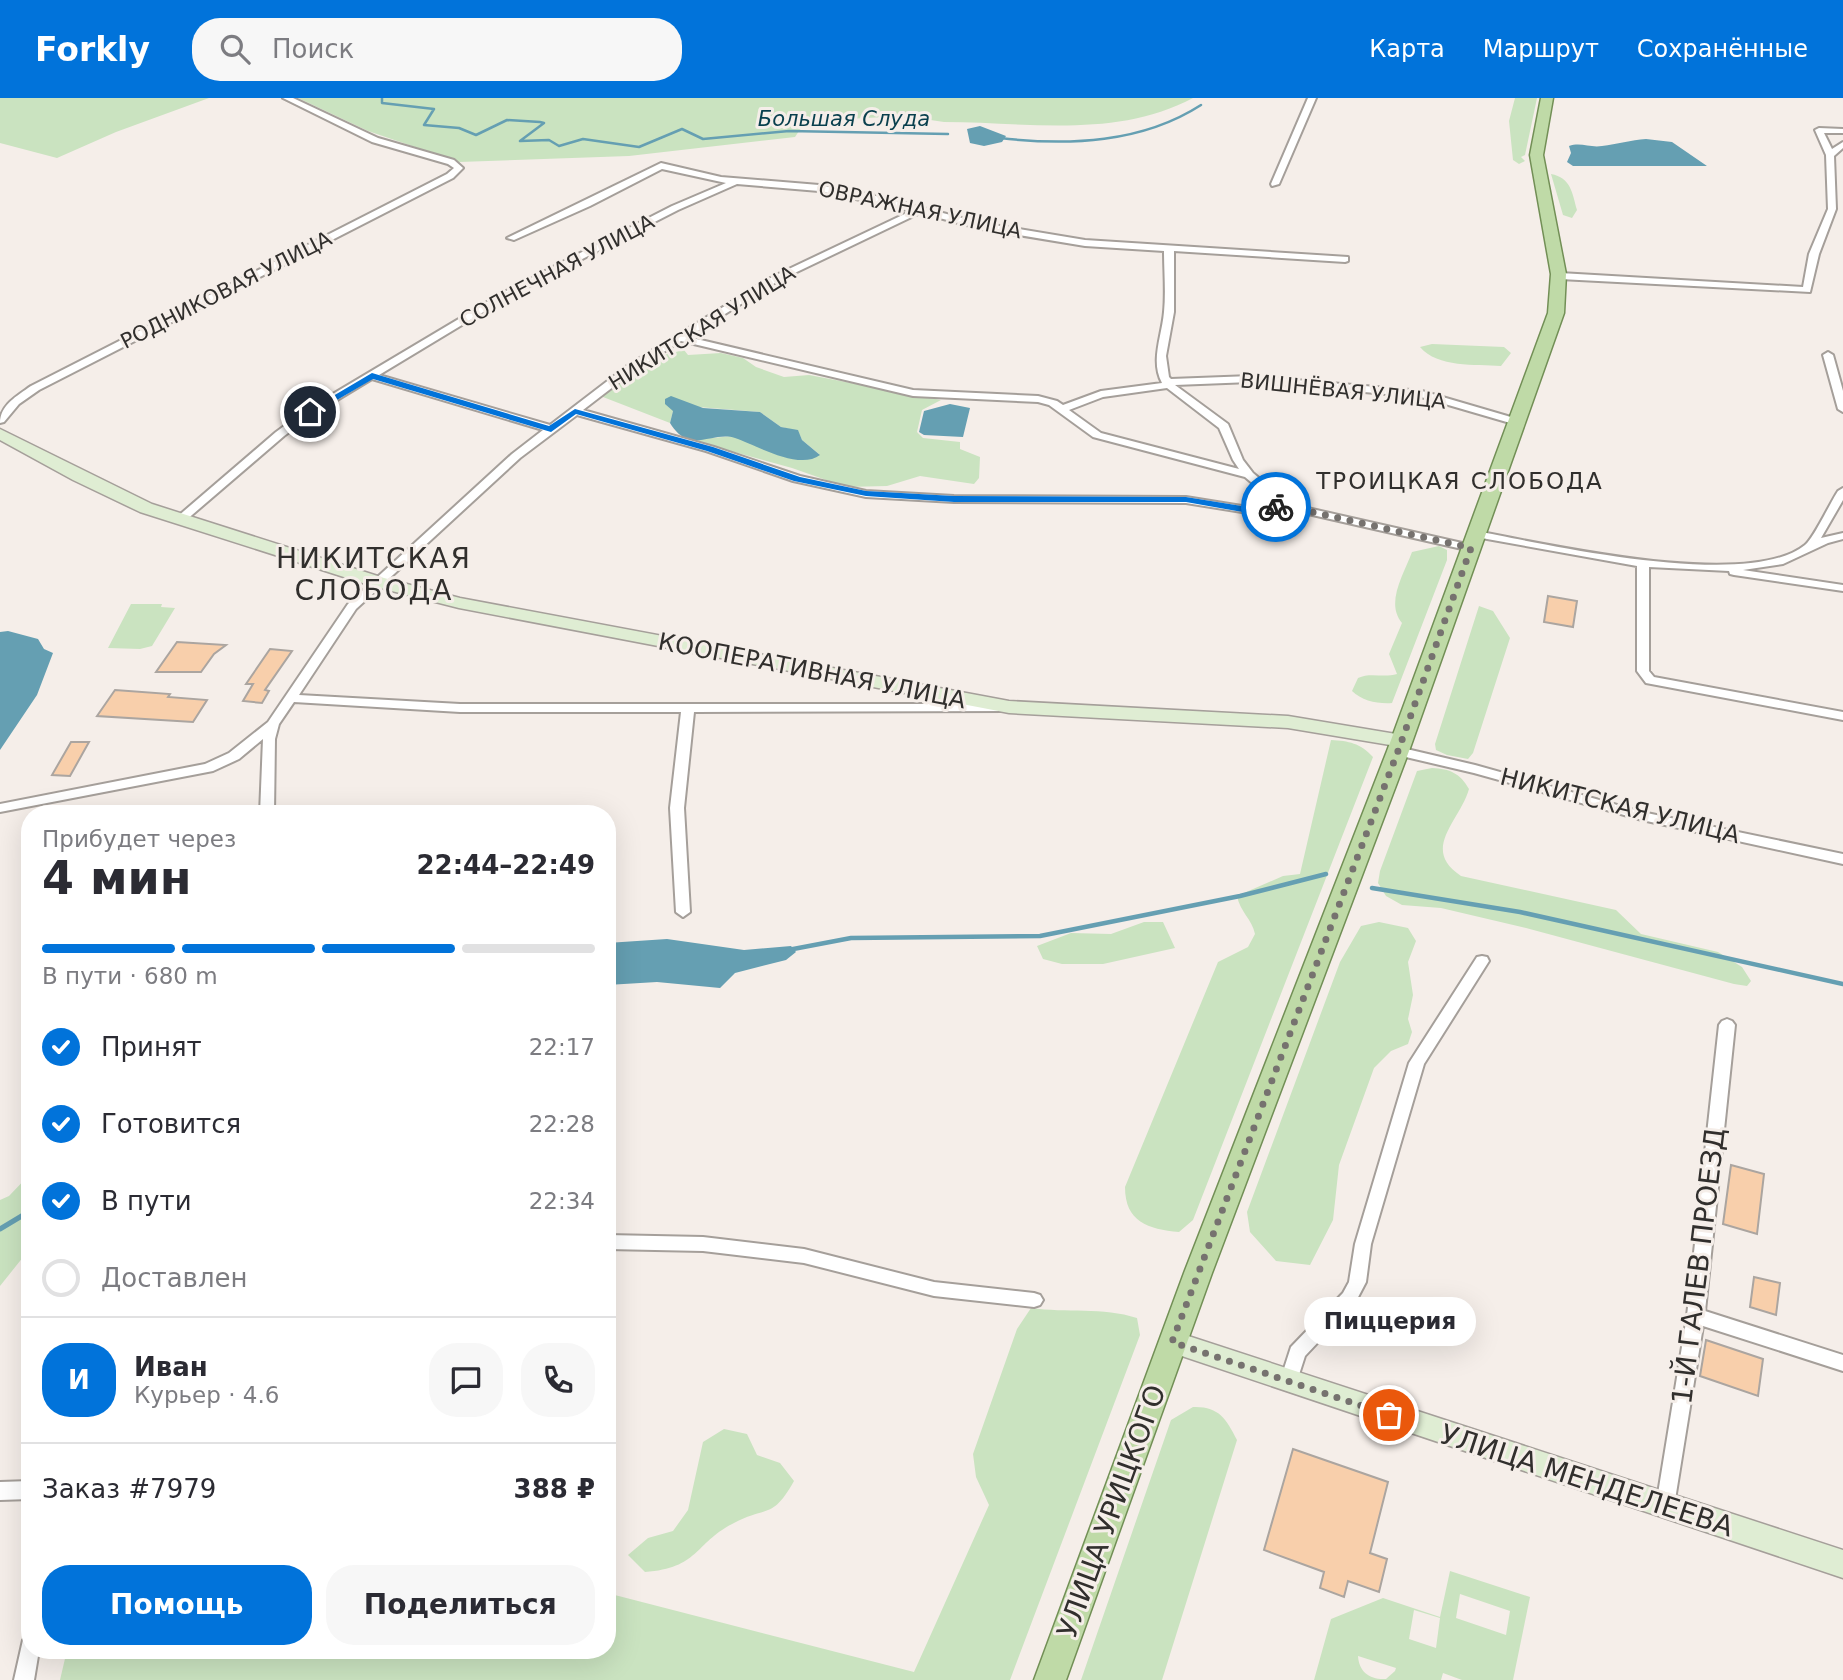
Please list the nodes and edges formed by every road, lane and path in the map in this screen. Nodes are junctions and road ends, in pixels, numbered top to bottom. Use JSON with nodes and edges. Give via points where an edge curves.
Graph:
{"nodes":[{"id":1,"x":287,"y":98,"type":"edge"},
{"id":2,"x":1312,"y":98,"type":"edge"},
{"id":3,"x":1547,"y":98,"type":"edge"},
{"id":4,"x":1843,"y":131,"type":"edge"},
{"id":5,"x":1843,"y":144,"type":"edge"},
{"id":6,"x":1830,"y":155,"type":"junction"},
{"id":7,"x":736,"y":181,"type":"junction"},
{"id":8,"x":1275,"y":184,"type":"dead end"},
{"id":9,"x":917,"y":211,"type":"junction"},
{"id":10,"x":511,"y":238,"type":"dead end"},
{"id":11,"x":1169,"y":248,"type":"junction"},
{"id":12,"x":1345,"y":259,"type":"dead end"},
{"id":13,"x":1560,"y":276,"type":"junction"},
{"id":14,"x":680,"y":338,"type":"junction"},
{"id":15,"x":1828,"y":355,"type":"dead end"},
{"id":16,"x":372,"y":376,"type":"junction"},
{"id":17,"x":1167,"y":384,"type":"junction"},
{"id":18,"x":1063,"y":409,"type":"junction"},
{"id":19,"x":1843,"y":409,"type":"edge"},
{"id":20,"x":575,"y":411,"type":"junction"},
{"id":21,"x":0,"y":420,"type":"edge"},
{"id":22,"x":1517,"y":422,"type":"junction"},
{"id":23,"x":551,"y":429,"type":"junction"},
{"id":24,"x":0,"y":434,"type":"edge"},
{"id":25,"x":1249,"y":475,"type":"junction"},
{"id":26,"x":1843,"y":491,"type":"edge"},
{"id":27,"x":1286,"y":506,"type":"junction"},
{"id":28,"x":181,"y":519,"type":"junction"},
{"id":29,"x":1843,"y":536,"type":"edge"},
{"id":30,"x":1473,"y":541,"type":"junction"},
{"id":31,"x":1810,"y":548,"type":"junction"},
{"id":32,"x":1643,"y":562,"type":"junction"},
{"id":33,"x":1705,"y":568,"type":"junction"},
{"id":34,"x":378,"y":582,"type":"junction"},
{"id":35,"x":1843,"y":588,"type":"edge"},
{"id":36,"x":290,"y":698,"type":"junction"},
{"id":37,"x":688,"y":707,"type":"junction"},
{"id":38,"x":1009,"y":707,"type":"junction"},
{"id":39,"x":1843,"y":716,"type":"edge"},
{"id":40,"x":273,"y":724,"type":"junction"},
{"id":41,"x":1400,"y":746,"type":"junction"},
{"id":42,"x":267,"y":805,"type":"edge"},
{"id":43,"x":0,"y":808,"type":"edge"},
{"id":44,"x":1843,"y":859,"type":"edge"},
{"id":45,"x":683,"y":912,"type":"dead end"},
{"id":46,"x":1482,"y":961,"type":"dead end"},
{"id":47,"x":1727,"y":1025,"type":"dead end"},
{"id":48,"x":616,"y":1242,"type":"edge"},
{"id":49,"x":1034,"y":1300,"type":"dead end"},
{"id":50,"x":1696,"y":1316,"type":"junction"},
{"id":51,"x":1172,"y":1342,"type":"junction"},
{"id":52,"x":1843,"y":1363,"type":"edge"},
{"id":53,"x":1289,"y":1381,"type":"junction"},
{"id":54,"x":21,"y":1490,"type":"edge"},
{"id":55,"x":0,"y":1491,"type":"edge"},
{"id":56,"x":1665,"y":1506,"type":"junction"},
{"id":57,"x":1843,"y":1564,"type":"edge"},
{"id":58,"x":28,"y":1659,"type":"edge"},
{"id":59,"x":24,"y":1680,"type":"edge"},
{"id":60,"x":1050,"y":1680,"type":"edge"}],
"edges":[{"from":1,"to":21,"type":"street","name":"РОДНИКОВАЯ УЛИЦА","via":[[375,140],[459,168],[35,388]]},
{"from":2,"to":8,"type":"street"},
{"from":3,"to":13,"type":"main road","name":"УЛИЦА УРИЦКОГО","via":[[1537,161]]},
{"from":4,"to":6,"type":"street","via":[[1819,130]]},
{"from":5,"to":6,"type":"street"},
{"from":6,"to":13,"type":"street","via":[[1832,209],[1814,254],[1807,290]]},
{"from":7,"to":9,"type":"street","name":"ОВРАЖНАЯ УЛИЦА","via":[[809,187]]},
{"from":7,"to":10,"type":"street","name":"ОВРАЖНАЯ УЛИЦА","via":[[656,168]]},
{"from":7,"to":16,"type":"street","name":"СОЛНЕЧНАЯ УЛИЦА","via":[[507,294]]},
{"from":9,"to":11,"type":"street","name":"ОВРАЖНАЯ УЛИЦА","via":[[1085,243]]},
{"from":9,"to":14,"type":"street","name":"НИКИТСКАЯ УЛИЦА","via":[[775,279]]},
{"from":11,"to":12,"type":"street","name":"ОВРАЖНАЯ УЛИЦА"},
{"from":11,"to":17,"type":"street","via":[[1169,312],[1161,356]]},
{"from":13,"to":22,"type":"main road","name":"УЛИЦА УРИЦКОГО","via":[[1556,313]]},
{"from":14,"to":18,"type":"street","via":[[913,393],[1038,399]]},
{"from":14,"to":20,"type":"street","name":"НИКИТСКАЯ УЛИЦА"},
{"from":15,"to":19,"type":"street"},
{"from":16,"to":23,"type":"street"},
{"from":16,"to":28,"type":"street","name":"СОЛНЕЧНАЯ УЛИЦА","via":[[280,434]]},
{"from":17,"to":18,"type":"street","name":"ВИШНЁВАЯ УЛИЦА","via":[[1101,394]]},
{"from":17,"to":22,"type":"street","name":"ВИШНЁВАЯ УЛИЦА","via":[[1251,379],[1422,394]]},
{"from":17,"to":25,"type":"street","via":[[1224,426]]},
{"from":18,"to":25,"type":"street","via":[[1097,435]]},
{"from":20,"to":23,"type":"street","name":"НИКИТСКАЯ УЛИЦА"},
{"from":20,"to":27,"type":"street","via":[[797,479],[866,494],[1186,500],[1248,510]]},
{"from":22,"to":30,"type":"main road","name":"УЛИЦА УРИЦКОГО"},
{"from":23,"to":34,"type":"street","name":"НИКИТСКАЯ УЛИЦА"},
{"from":24,"to":28,"type":"street","name":"КООПЕРАТИВНАЯ УЛИЦА","via":[[115,495]]},
{"from":25,"to":27,"type":"street"},
{"from":26,"to":31,"type":"street"},
{"from":27,"to":30,"type":"street"},
{"from":28,"to":34,"type":"street","name":"КООПЕРАТИВНАЯ УЛИЦА"},
{"from":29,"to":31,"type":"street","via":[[1830,537]]},
{"from":30,"to":32,"type":"street"},
{"from":30,"to":41,"type":"main road","name":"УЛИЦА УРИЦКОГО"},
{"from":31,"to":33,"type":"street","via":[[1771,564]]},
{"from":32,"to":33,"type":"street"},
{"from":32,"to":39,"type":"street","via":[[1643,671],[1650,681]]},
{"from":33,"to":35,"type":"street"},
{"from":34,"to":36,"type":"street","name":"НИКИТСКАЯ УЛИЦА","via":[[352,607]]},
{"from":34,"to":38,"type":"street","name":"КООПЕРАТИВНАЯ УЛИЦА","via":[[459,603]]},
{"from":36,"to":37,"type":"street","via":[[460,708]]},
{"from":36,"to":40,"type":"street","name":"НИКИТСКАЯ УЛИЦА"},
{"from":37,"to":38,"type":"street"},
{"from":37,"to":45,"type":"street","via":[[677,808]]},
{"from":38,"to":41,"type":"street","name":"КООПЕРАТИВНАЯ УЛИЦА","via":[[1288,722]]},
{"from":40,"to":42,"type":"street"},
{"from":40,"to":43,"type":"street","via":[[252,744],[208,768]]},
{"from":41,"to":44,"type":"street","name":"НИКИТСКАЯ УЛИЦА","via":[[1642,816]]},
{"from":41,"to":51,"type":"main road","name":"УЛИЦА УРИЦКОГО"},
{"from":46,"to":53,"type":"street","via":[[1417,1063],[1363,1244],[1357,1282],[1349,1298],[1297,1352]]},
{"from":47,"to":50,"type":"street","name":"1-Й ГАЛЕВ ПРОЕЗД"},
{"from":48,"to":49,"type":"street","via":[[703,1244],[804,1256],[934,1289]]},
{"from":50,"to":52,"type":"street"},
{"from":50,"to":56,"type":"street","name":"1-Й ГАЛЕВ ПРОЕЗД"},
{"from":51,"to":53,"type":"street","name":"УЛИЦА МЕНДЕЛЕЕВА"},
{"from":51,"to":60,"type":"main road","name":"УЛИЦА УРИЦКОГО"},
{"from":53,"to":56,"type":"street","name":"УЛИЦА МЕНДЕЛЕЕВА"},
{"from":54,"to":55,"type":"street"},
{"from":56,"to":57,"type":"street","name":"УЛИЦА МЕНДЕЛЕЕВА"},
{"from":58,"to":59,"type":"street"}]}
